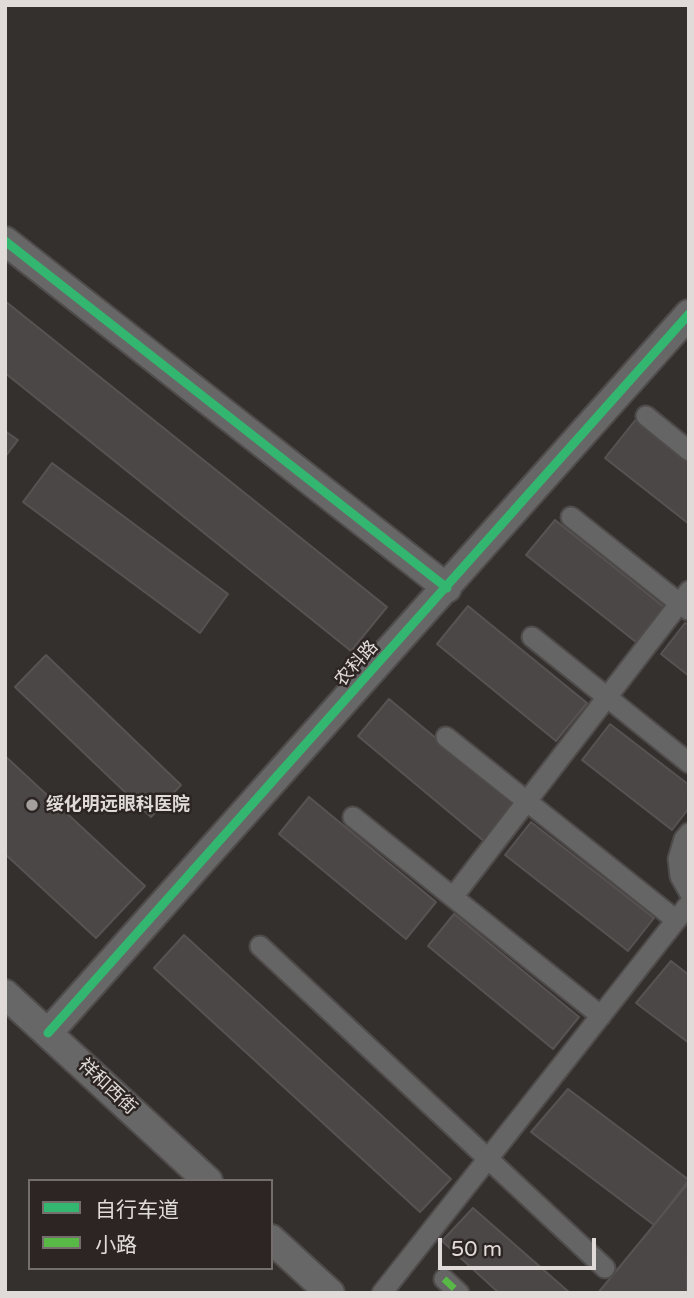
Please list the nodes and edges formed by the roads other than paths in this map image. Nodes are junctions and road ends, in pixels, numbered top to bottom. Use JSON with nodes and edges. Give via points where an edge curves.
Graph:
{"nodes":[{"id":1,"x":5,"y":241,"type":"edge"},
{"id":2,"x":689,"y":314,"type":"edge"},
{"id":3,"x":646,"y":416,"type":"dead end"},
{"id":4,"x":689,"y":451,"type":"edge"},
{"id":5,"x":571,"y":517,"type":"dead end"},
{"id":6,"x":447,"y":588,"type":"junction"},
{"id":7,"x":685,"y":602,"type":"edge"},
{"id":8,"x":532,"y":637,"type":"dead end"},
{"id":9,"x":607,"y":697,"type":"junction"},
{"id":10,"x":446,"y":737,"type":"dead end"},
{"id":11,"x":689,"y":763,"type":"edge"},
{"id":12,"x":527,"y":801,"type":"junction"},
{"id":13,"x":353,"y":817,"type":"dead end"},
{"id":14,"x":689,"y":833,"type":"edge"},
{"id":15,"x":689,"y":892,"type":"edge"},
{"id":16,"x":453,"y":897,"type":"junction"},
{"id":17,"x":689,"y":904,"type":"edge"},
{"id":18,"x":676,"y":920,"type":"junction"},
{"id":19,"x":260,"y":946,"type":"dead end"},
{"id":20,"x":5,"y":994,"type":"edge"},
{"id":21,"x":601,"y":1016,"type":"junction"},
{"id":22,"x":48,"y":1033,"type":"junction"},
{"id":23,"x":488,"y":1159,"type":"junction"},
{"id":24,"x":206,"y":1179,"type":"edge"},
{"id":25,"x":273,"y":1241,"type":"edge"},
{"id":26,"x":605,"y":1268,"type":"dead end"},
{"id":27,"x":444,"y":1279,"type":"dead end"},
{"id":28,"x":330,"y":1293,"type":"edge"},
{"id":29,"x":382,"y":1293,"type":"edge"},
{"id":30,"x":459,"y":1293,"type":"edge"}],
"edges":[{"from":1,"to":6,"type":"street"},
{"from":2,"to":6,"type":"street","name":"农科路"},
{"from":3,"to":4,"type":"street"},
{"from":5,"to":7,"type":"street"},
{"from":6,"to":22,"type":"street","name":"农科路"},
{"from":7,"to":9,"type":"street"},
{"from":8,"to":9,"type":"street"},
{"from":9,"to":11,"type":"street"},
{"from":9,"to":12,"type":"street"},
{"from":10,"to":12,"type":"street"},
{"from":12,"to":16,"type":"street"},
{"from":12,"to":18,"type":"street"},
{"from":13,"to":16,"type":"street"},
{"from":14,"to":15,"type":"street","via":[[678,859]]},
{"from":16,"to":21,"type":"street"},
{"from":17,"to":18,"type":"street"},
{"from":18,"to":21,"type":"street"},
{"from":19,"to":23,"type":"street"},
{"from":20,"to":22,"type":"street","name":"祥和西街"},
{"from":21,"to":23,"type":"street"},
{"from":22,"to":24,"type":"street","name":"祥和西街"},
{"from":23,"to":26,"type":"street"},
{"from":23,"to":29,"type":"street"},
{"from":25,"to":28,"type":"street"},
{"from":27,"to":30,"type":"street"}]}
